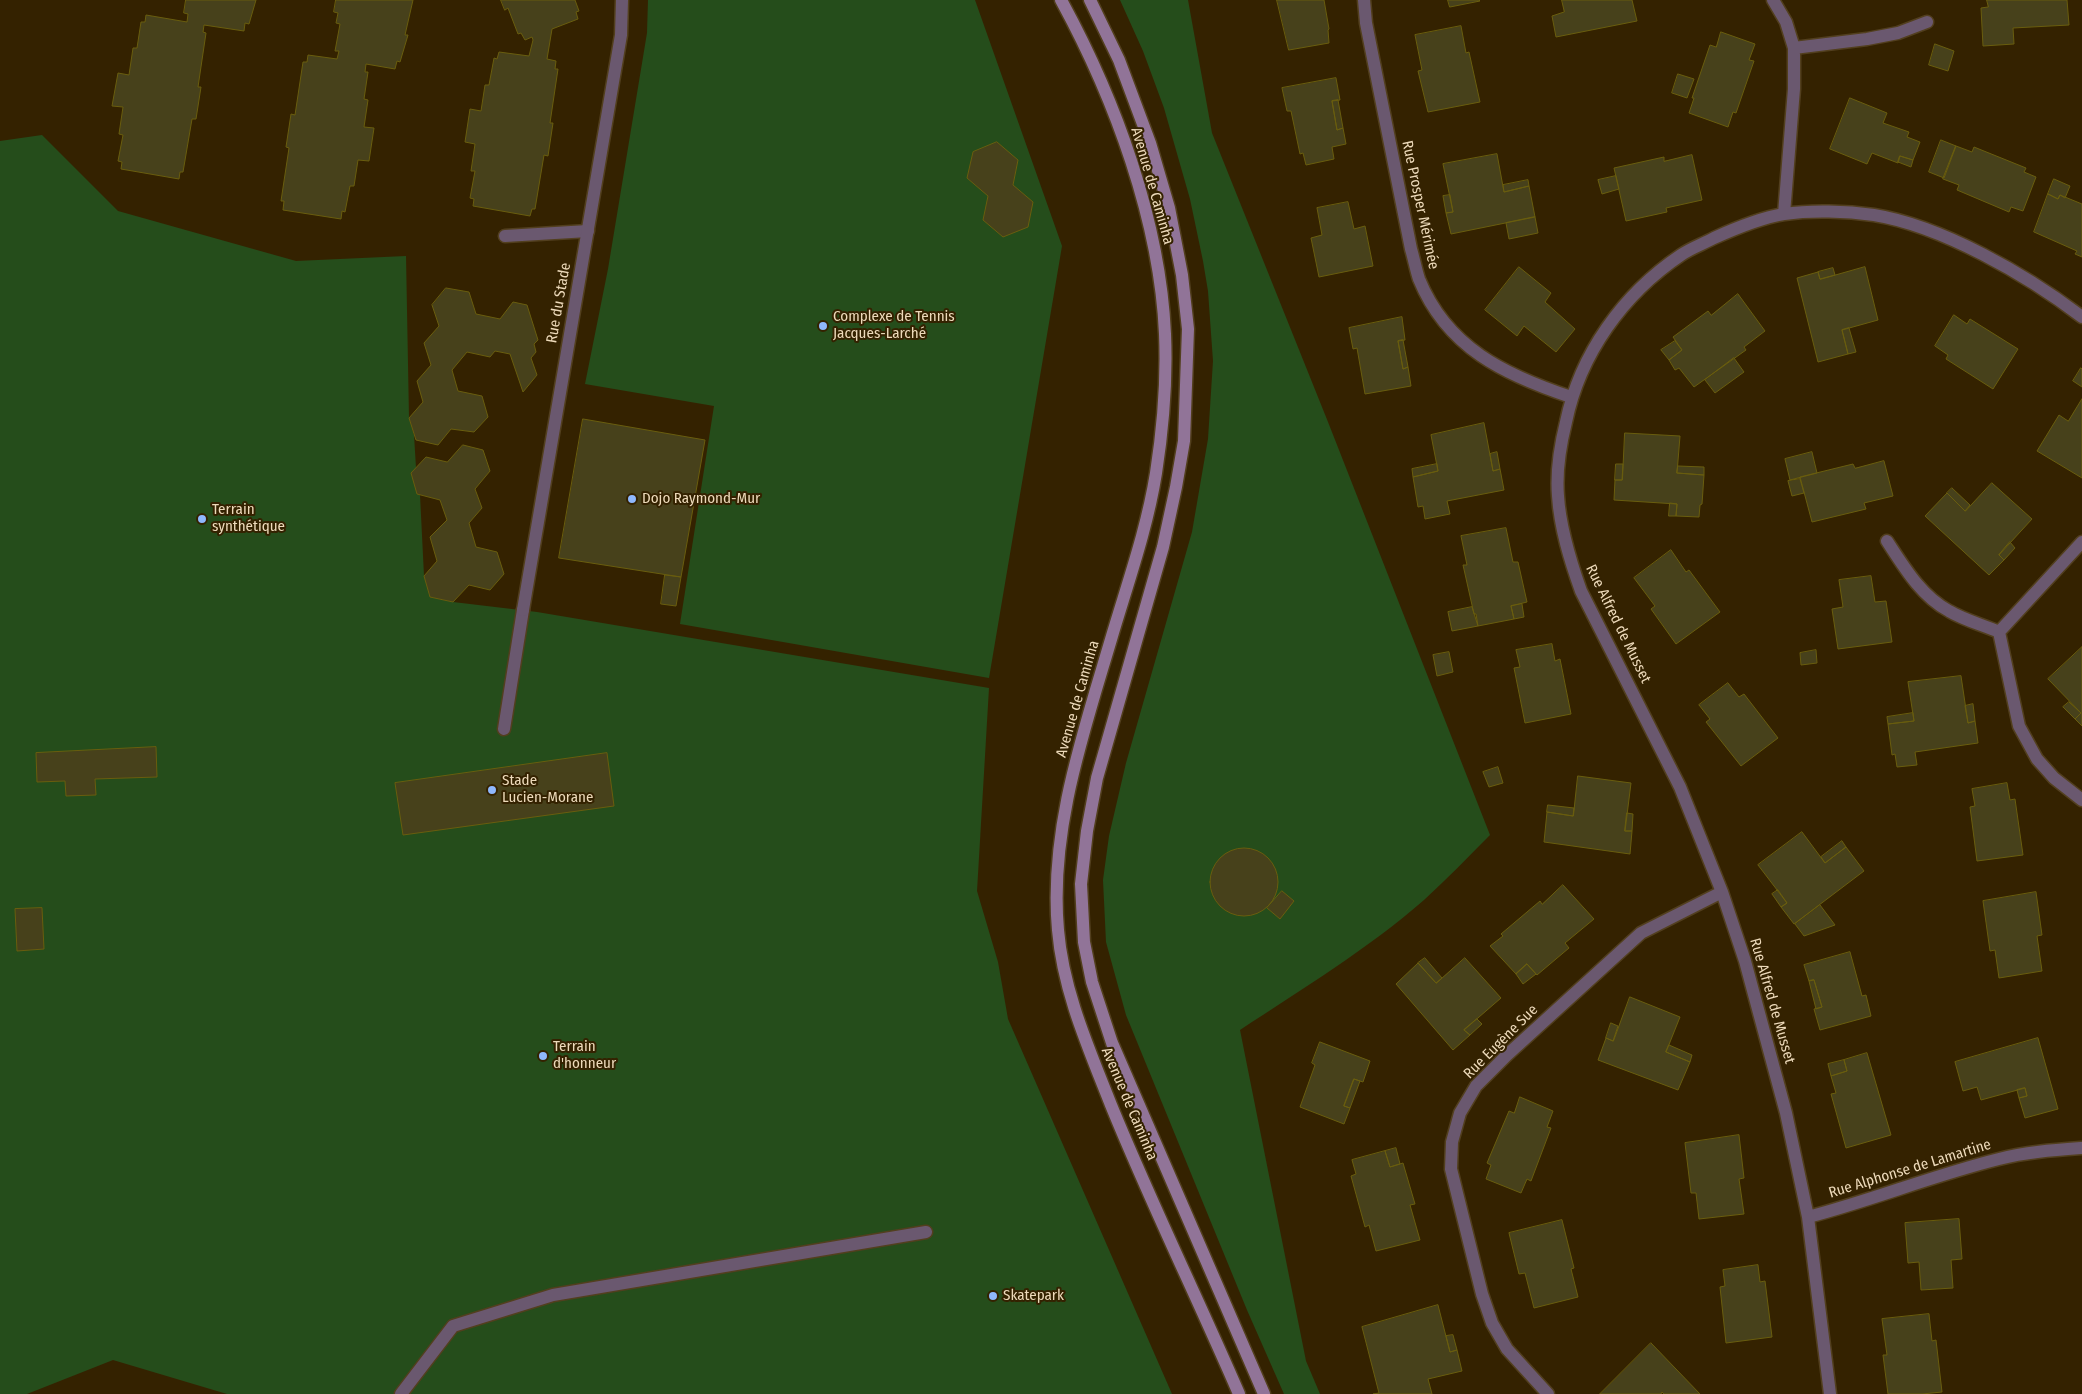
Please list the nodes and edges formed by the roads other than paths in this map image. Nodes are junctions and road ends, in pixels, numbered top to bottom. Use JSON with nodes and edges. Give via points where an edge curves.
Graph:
{"nodes":[{"id":1,"x":622,"y":0,"type":"edge"},
{"id":2,"x":1062,"y":0,"type":"edge"},
{"id":3,"x":1090,"y":0,"type":"edge"},
{"id":4,"x":1364,"y":0,"type":"edge"},
{"id":5,"x":1773,"y":0,"type":"edge"},
{"id":6,"x":1928,"y":22,"type":"dead end"},
{"id":7,"x":1794,"y":48,"type":"junction"},
{"id":8,"x":1784,"y":214,"type":"junction"},
{"id":9,"x":588,"y":231,"type":"junction"},
{"id":10,"x":505,"y":236,"type":"dead end"},
{"id":11,"x":2082,"y":317,"type":"edge"},
{"id":12,"x":1571,"y":397,"type":"junction"},
{"id":13,"x":1887,"y":541,"type":"dead end"},
{"id":14,"x":2082,"y":542,"type":"edge"},
{"id":15,"x":1999,"y":632,"type":"junction"},
{"id":16,"x":504,"y":729,"type":"dead end"},
{"id":17,"x":2082,"y":800,"type":"edge"},
{"id":18,"x":1722,"y":892,"type":"junction"},
{"id":19,"x":2082,"y":1148,"type":"edge"},
{"id":20,"x":1808,"y":1217,"type":"junction"},
{"id":21,"x":926,"y":1232,"type":"dead end"},
{"id":22,"x":401,"y":1394,"type":"edge"},
{"id":23,"x":1239,"y":1394,"type":"edge"},
{"id":24,"x":1264,"y":1394,"type":"edge"},
{"id":25,"x":1548,"y":1394,"type":"edge"},
{"id":26,"x":1830,"y":1394,"type":"edge"}],
"edges":[{"from":1,"to":9,"type":"street","name":"Rue du Stade","via":[[621,35]]},
{"from":2,"to":23,"type":"street","name":"Avenue de Caminha","via":[[1099,76],[1144,207],[1155,256],[1165,335],[1163,408],[1156,474],[1070,791],[1056,890],[1058,932],[1065,972],[1088,1047],[1127,1143]]},
{"from":3,"to":24,"type":"street","name":"Avenue de Caminha","via":[[1118,60],[1153,152],[1171,218],[1188,329],[1184,441],[1176,487],[1163,546],[1097,778],[1086,831],[1081,884],[1084,942],[1092,982],[1112,1043]]},
{"from":4,"to":12,"type":"street","name":"Rue Prosper Mérimée","via":[[1411,250],[1419,278],[1434,310],[1453,333],[1494,365],[1532,384]]},
{"from":5,"to":7,"type":"street","via":[[1786,22]]},
{"from":6,"to":7,"type":"street","via":[[1898,33]]},
{"from":7,"to":8,"type":"street"},
{"from":8,"to":11,"type":"street","name":"Rue Alfred de Musset","via":[[1874,215],[1916,226],[1966,247],[2021,276]]},
{"from":8,"to":12,"type":"street","name":"Rue Alfred de Musset","via":[[1722,234],[1683,253],[1653,275],[1600,339]]},
{"from":9,"to":10,"type":"street"},
{"from":9,"to":16,"type":"street","name":"Rue du Stade"},
{"from":12,"to":18,"type":"street","name":"Rue Alfred de Musset","via":[[1559,452],[1558,494],[1570,558],[1581,591],[1680,787]]},
{"from":13,"to":15,"type":"street","via":[[1921,588],[1936,602],[1949,611]]},
{"from":14,"to":15,"type":"street"},
{"from":15,"to":17,"type":"street","via":[[2019,726],[2037,759],[2054,778]]},
{"from":18,"to":20,"type":"street","name":"Rue Alfred de Musset","via":[[1745,961],[1786,1113]]},
{"from":18,"to":25,"type":"street","name":"Rue Eugène Sue","via":[[1641,934],[1507,1055],[1476,1086],[1460,1113],[1452,1142],[1451,1169],[1482,1294],[1492,1323],[1507,1349]]},
{"from":19,"to":20,"type":"street","name":"Rue Alphonse de Lamartine","via":[[2000,1158]]},
{"from":20,"to":26,"type":"street","name":"Rue Alfred de Musset"},
{"from":21,"to":22,"type":"street","via":[[553,1294],[453,1326]]}]}
